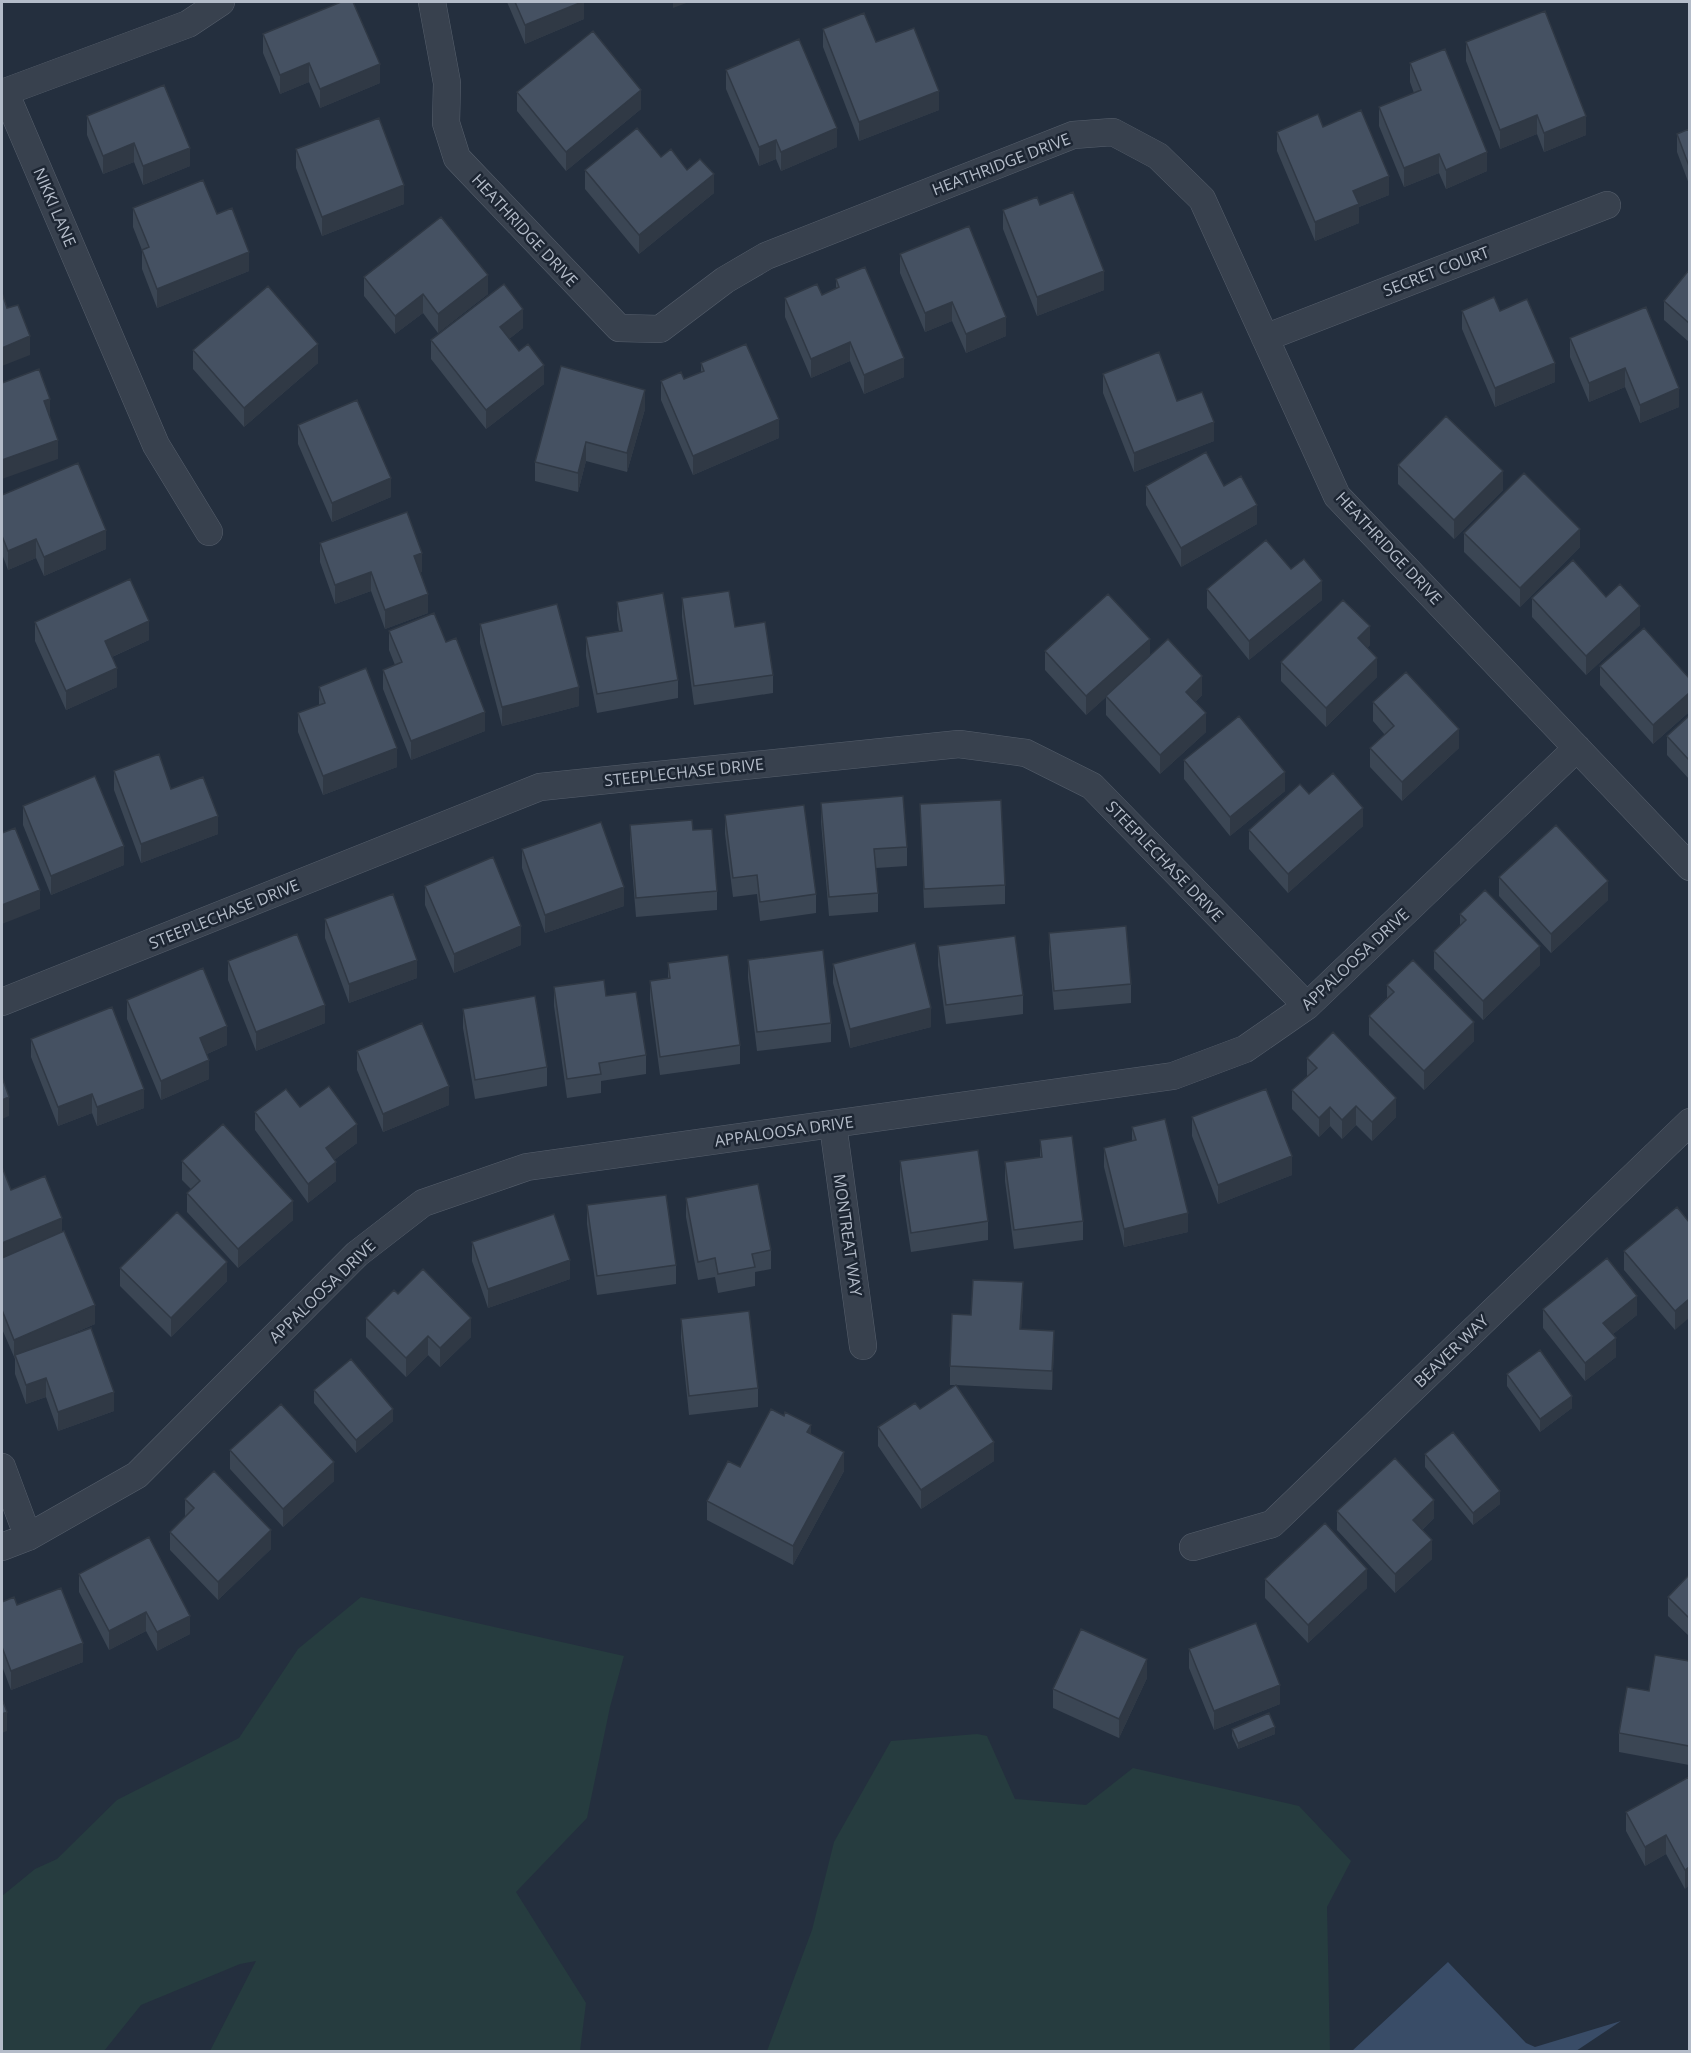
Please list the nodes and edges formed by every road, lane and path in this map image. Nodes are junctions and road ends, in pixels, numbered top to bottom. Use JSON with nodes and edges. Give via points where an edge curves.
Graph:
{"nodes":[{"id":1,"x":221,"y":2,"type":"edge"},
{"id":2,"x":432,"y":2,"type":"edge"},
{"id":3,"x":1607,"y":205,"type":"dead end"},
{"id":4,"x":1265,"y":338,"type":"junction"},
{"id":5,"x":209,"y":532,"type":"dead end"},
{"id":6,"x":1577,"y":748,"type":"junction"},
{"id":7,"x":1689,"y":867,"type":"edge"},
{"id":8,"x":2,"y":1002,"type":"edge"},
{"id":9,"x":1307,"y":1006,"type":"junction"},
{"id":10,"x":1689,"y":1122,"type":"edge"},
{"id":11,"x":833,"y":1125,"type":"junction"},
{"id":12,"x":863,"y":1346,"type":"dead end"},
{"id":13,"x":2,"y":1467,"type":"edge"},
{"id":14,"x":28,"y":1537,"type":"junction"},
{"id":15,"x":2,"y":1547,"type":"edge"},
{"id":16,"x":1193,"y":1547,"type":"dead end"}],
"edges":[{"from":1,"to":5,"type":"street","name":"NIKKI LANE","via":[[188,24],[5,92],[156,445]]},
{"from":2,"to":4,"type":"street","name":"HEATHRIDGE DRIVE","via":[[447,83],[446,123],[457,158],[619,328],[660,329],[725,280],[766,256],[1073,135],[1113,132],[1158,156],[1202,199]]},
{"from":3,"to":4,"type":"street","name":"SECRET COURT"},
{"from":4,"to":6,"type":"street","name":"HEATHRIDGE DRIVE","via":[[1337,496]]},
{"from":6,"to":7,"type":"street","name":"HEATHRIDGE DRIVE"},
{"from":6,"to":9,"type":"street","name":"APPALOOSA DRIVE"},
{"from":8,"to":9,"type":"street","name":"STEEPLECHASE DRIVE","via":[[540,787],[959,744],[1026,753],[1092,786]]},
{"from":9,"to":11,"type":"street","name":"APPALOOSA DRIVE","via":[[1245,1049],[1173,1076]]},
{"from":10,"to":16,"type":"street","name":"BEAVER WAY","via":[[1272,1524]]},
{"from":11,"to":12,"type":"street","name":"MONTREAT WAY"},
{"from":11,"to":14,"type":"street","name":"APPALOOSA DRIVE","via":[[527,1167],[423,1203],[357,1254],[137,1475]]},
{"from":13,"to":14,"type":"street"},
{"from":14,"to":15,"type":"street","name":"APPALOOSA DRIVE"}]}
